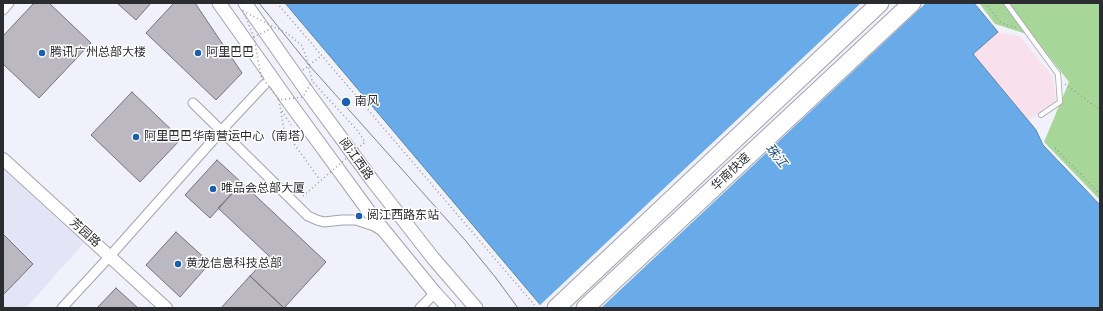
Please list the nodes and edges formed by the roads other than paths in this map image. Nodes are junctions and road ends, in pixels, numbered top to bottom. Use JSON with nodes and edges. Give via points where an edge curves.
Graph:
{"nodes":[{"id":1,"x":9,"y":3,"type":"edge"},
{"id":2,"x":219,"y":3,"type":"edge"},
{"id":3,"x":245,"y":3,"type":"edge"},
{"id":4,"x":880,"y":3,"type":"edge"},
{"id":5,"x":912,"y":3,"type":"edge"},
{"id":6,"x":1006,"y":3,"type":"edge"},
{"id":7,"x":3,"y":10,"type":"edge"},
{"id":8,"x":272,"y":78,"type":"junction"},
{"id":9,"x":193,"y":103,"type":"dead end"},
{"id":10,"x":1041,"y":115,"type":"dead end"},
{"id":11,"x":221,"y":131,"type":"junction"},
{"id":12,"x":3,"y":160,"type":"edge"},
{"id":13,"x":384,"y":232,"type":"junction"},
{"id":14,"x":110,"y":256,"type":"junction"},
{"id":15,"x":435,"y":293,"type":"junction"},
{"id":16,"x":62,"y":308,"type":"edge"},
{"id":17,"x":166,"y":308,"type":"edge"},
{"id":18,"x":420,"y":308,"type":"edge"},
{"id":19,"x":449,"y":308,"type":"edge"},
{"id":20,"x":476,"y":308,"type":"edge"},
{"id":21,"x":556,"y":308,"type":"edge"},
{"id":22,"x":585,"y":308,"type":"edge"}],
"edges":[{"from":1,"to":7,"type":"street"},
{"from":2,"to":8,"type":"main road","name":"阅江西路"},
{"from":3,"to":20,"type":"main road","name":"阅江西路","via":[[372,180]]},
{"from":4,"to":21,"type":"highway","name":"华南快速"},
{"from":5,"to":22,"type":"highway","name":"华南快速"},
{"from":6,"to":10,"type":"lane","via":[[1058,74],[1060,102]]},
{"from":8,"to":11,"type":"street"},
{"from":8,"to":13,"type":"main road","name":"阅江西路"},
{"from":9,"to":11,"type":"street"},
{"from":11,"to":13,"type":"street","via":[[308,216],[324,222],[356,220]]},
{"from":11,"to":14,"type":"street"},
{"from":12,"to":14,"type":"street","name":"芳园路"},
{"from":13,"to":15,"type":"main road","name":"阅江西路"},
{"from":14,"to":16,"type":"street"},
{"from":14,"to":17,"type":"street","name":"芳园路"},
{"from":15,"to":18,"type":"street"},
{"from":15,"to":19,"type":"main road","name":"阅江西路"}]}
